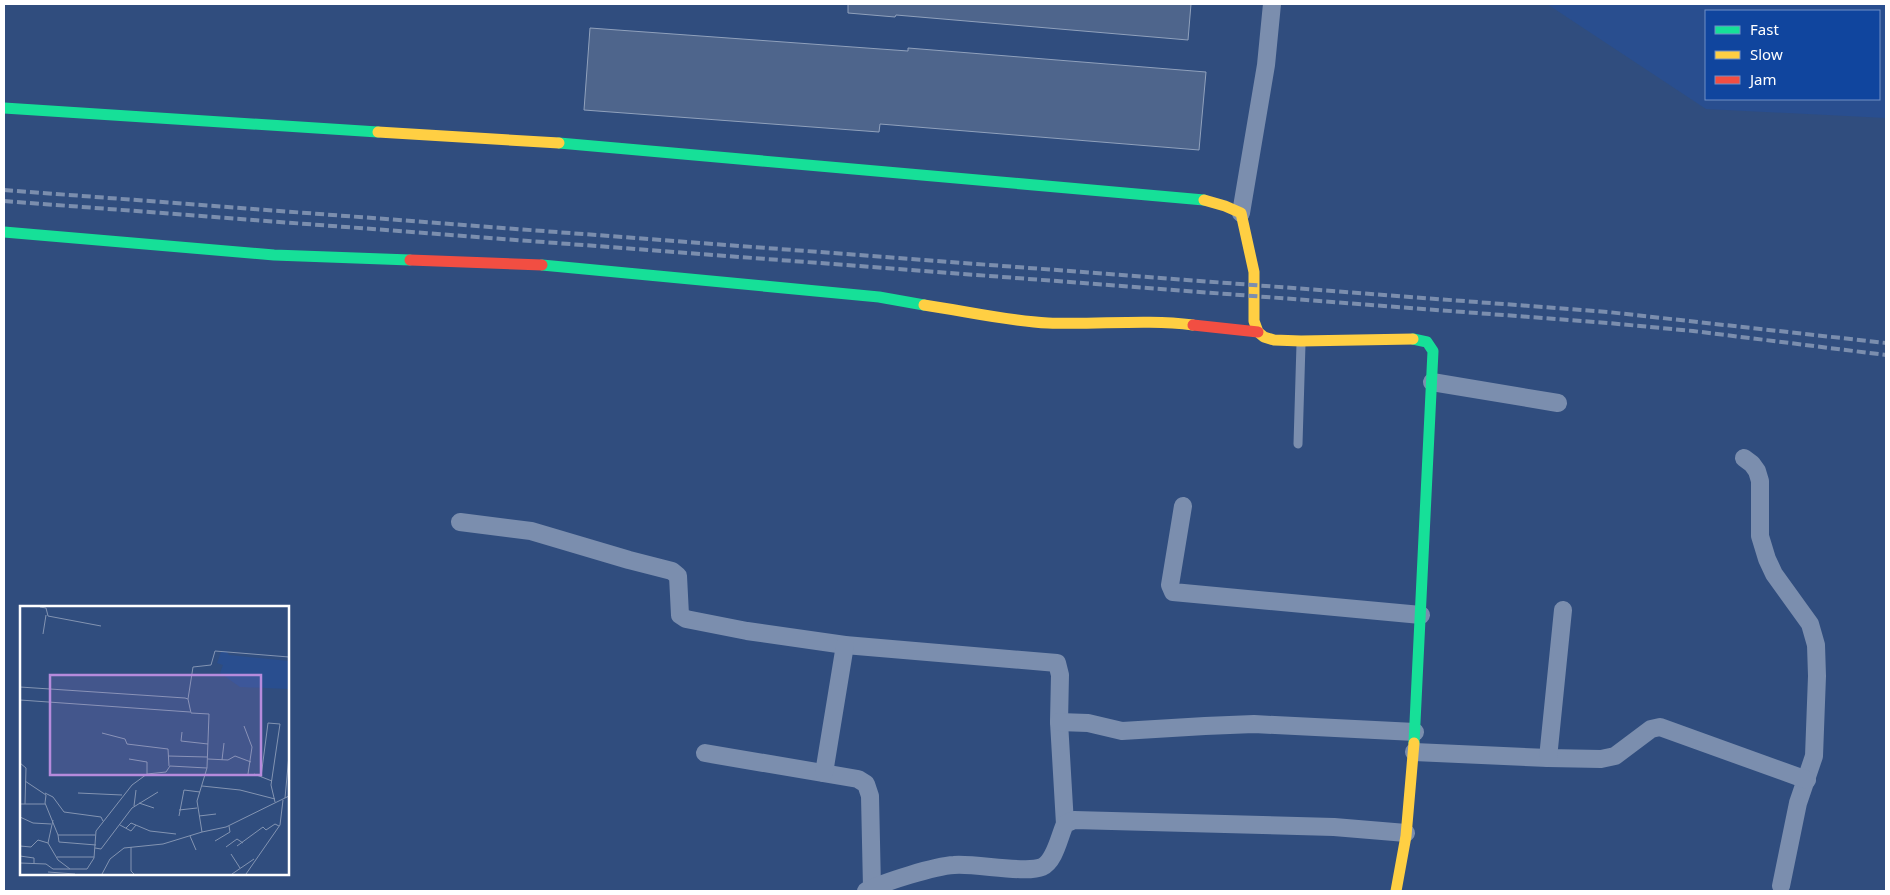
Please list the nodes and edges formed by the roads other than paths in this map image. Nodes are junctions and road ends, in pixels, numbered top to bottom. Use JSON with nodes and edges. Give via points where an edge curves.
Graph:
{"nodes":[{"id":1,"x":1272,"y":4,"type":"edge"},
{"id":2,"x":4,"y":108,"type":"edge"},
{"id":3,"x":1241,"y":213,"type":"junction"},
{"id":4,"x":4,"y":232,"type":"edge"},
{"id":5,"x":1258,"y":332,"type":"junction"},
{"id":6,"x":1301,"y":341,"type":"junction"},
{"id":7,"x":1432,"y":382,"type":"junction"},
{"id":8,"x":1558,"y":402,"type":"dead end"},
{"id":9,"x":1298,"y":444,"type":"dead end"},
{"id":10,"x":1744,"y":458,"type":"dead end"},
{"id":11,"x":1183,"y":506,"type":"dead end"},
{"id":12,"x":460,"y":522,"type":"dead end"},
{"id":13,"x":1563,"y":610,"type":"dead end"},
{"id":14,"x":1422,"y":615,"type":"junction"},
{"id":15,"x":845,"y":645,"type":"junction"},
{"id":16,"x":1059,"y":722,"type":"junction"},
{"id":17,"x":1415,"y":732,"type":"junction"},
{"id":18,"x":1414,"y":752,"type":"junction"},
{"id":19,"x":705,"y":753,"type":"dead end"},
{"id":20,"x":1548,"y":758,"type":"junction"},
{"id":21,"x":824,"y":773,"type":"junction"},
{"id":22,"x":1807,"y":780,"type":"junction"},
{"id":23,"x":1065,"y":824,"type":"junction"},
{"id":24,"x":1406,"y":833,"type":"junction"},
{"id":25,"x":1780,"y":886,"type":"dead end"},
{"id":26,"x":869,"y":890,"type":"edge"},
{"id":27,"x":1396,"y":891,"type":"edge"}],
"edges":[{"from":1,"to":3,"type":"street","via":[[1266,65]]},
{"from":2,"to":3,"type":"main road","via":[[598,146],[1212,200]]},
{"from":3,"to":5,"type":"main road","via":[[1254,272],[1254,321]]},
{"from":4,"to":5,"type":"main road","via":[[319,258],[529,264],[879,297],[1016,320],[1071,324],[1180,323]]},
{"from":5,"to":6,"type":"main road","via":[[1274,340]]},
{"from":6,"to":7,"type":"main road","via":[[1416,338],[1426,341],[1433,351]]},
{"from":6,"to":9,"type":"lane"},
{"from":7,"to":8,"type":"street"},
{"from":7,"to":14,"type":"main road"},
{"from":10,"to":22,"type":"street","via":[[1757,471],[1760,481],[1760,536],[1767,559],[1813,633],[1817,676],[1816,742]]},
{"from":11,"to":14,"type":"street","via":[[1170,585],[1173,592]]},
{"from":12,"to":15,"type":"street","via":[[531,531],[672,571],[678,576],[682,618]]},
{"from":13,"to":20,"type":"street"},
{"from":14,"to":17,"type":"main road"},
{"from":15,"to":16,"type":"street","via":[[1057,663],[1060,675]]},
{"from":15,"to":21,"type":"street"},
{"from":16,"to":17,"type":"street","via":[[1094,724],[1122,731],[1254,724]]},
{"from":16,"to":23,"type":"street"},
{"from":17,"to":18,"type":"main road"},
{"from":18,"to":20,"type":"street"},
{"from":18,"to":24,"type":"main road"},
{"from":19,"to":21,"type":"street"},
{"from":20,"to":22,"type":"street","via":[[1608,758],[1623,752],[1650,729],[1660,727]]},
{"from":21,"to":26,"type":"street","via":[[858,779],[868,788]]},
{"from":22,"to":25,"type":"street","via":[[1798,803]]},
{"from":23,"to":24,"type":"street","via":[[1074,820],[1090,820],[1334,827]]},
{"from":23,"to":26,"type":"street","via":[[1051,859],[1042,867],[1027,869],[954,864]]},
{"from":24,"to":27,"type":"main road"}]}
